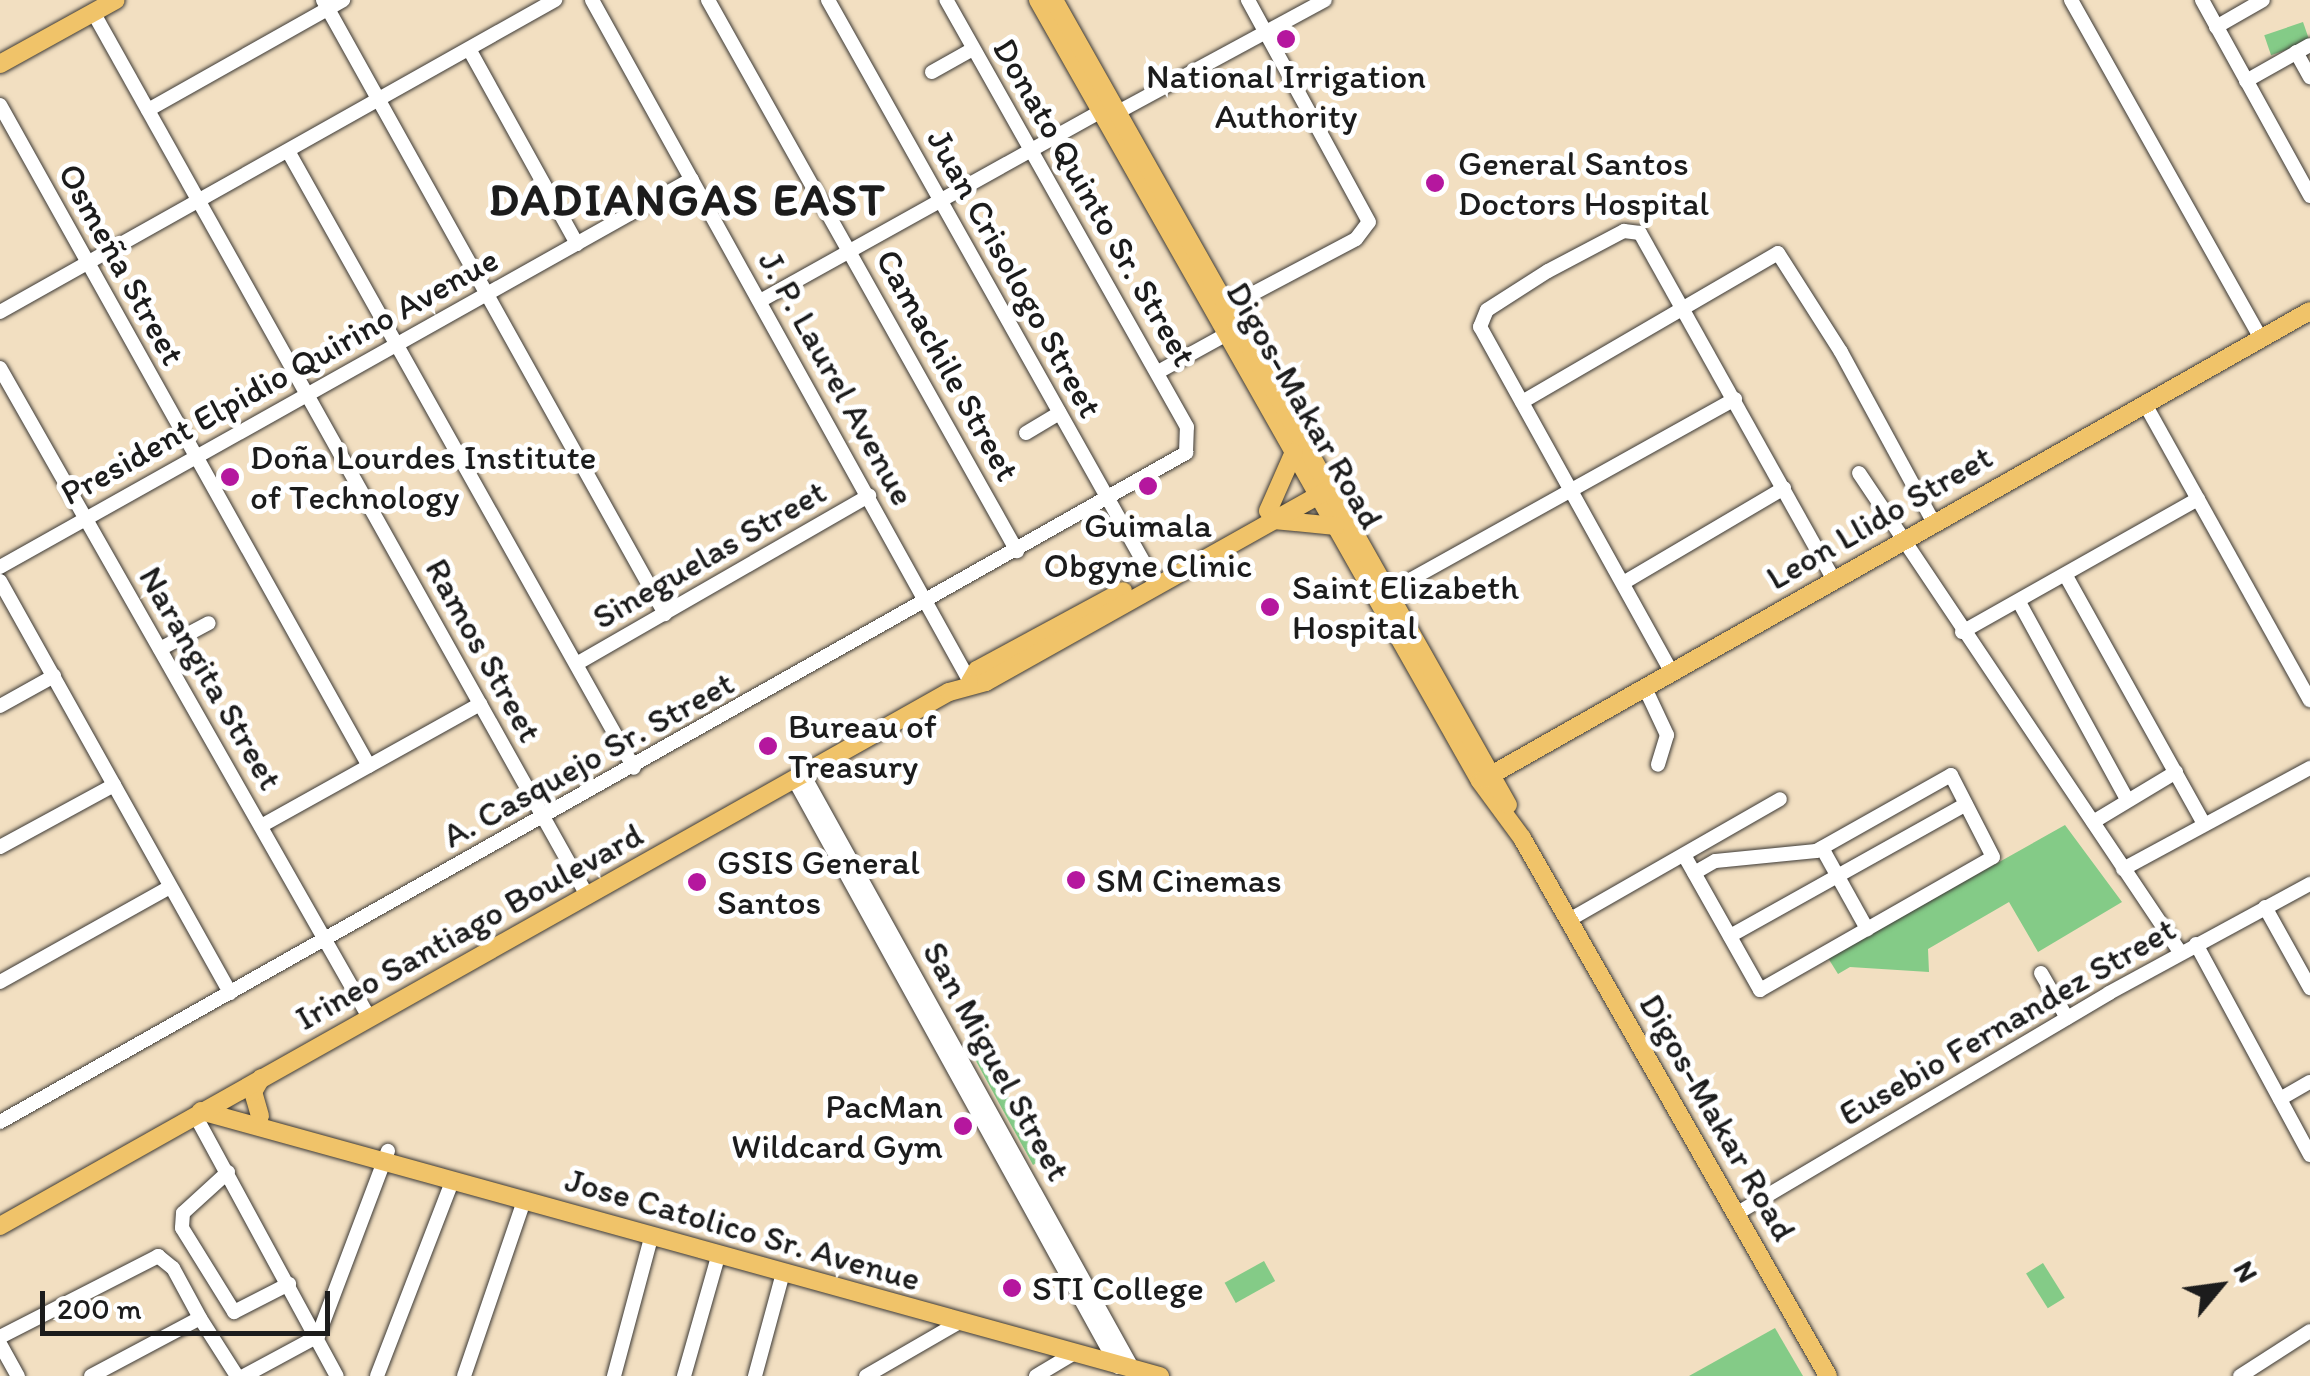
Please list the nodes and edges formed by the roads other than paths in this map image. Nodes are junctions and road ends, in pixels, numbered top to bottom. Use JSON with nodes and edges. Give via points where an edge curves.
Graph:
{"nodes":[{"id":1,"x":116,"y":0,"type":"edge"},
{"id":2,"x":343,"y":0,"type":"edge"},
{"id":3,"x":555,"y":0,"type":"edge"},
{"id":4,"x":592,"y":0,"type":"edge"},
{"id":5,"x":708,"y":0,"type":"edge"},
{"id":6,"x":828,"y":0,"type":"edge"},
{"id":7,"x":946,"y":0,"type":"edge"},
{"id":8,"x":1038,"y":0,"type":"edge"},
{"id":9,"x":1054,"y":0,"type":"edge"},
{"id":10,"x":1248,"y":0,"type":"edge"},
{"id":11,"x":1324,"y":0,"type":"edge"},
{"id":12,"x":2071,"y":0,"type":"edge"},
{"id":13,"x":2202,"y":0,"type":"edge"},
{"id":14,"x":2263,"y":0,"type":"edge"},
{"id":15,"x":326,"y":4,"type":"edge"},
{"id":16,"x":93,"y":12,"type":"junction"},
{"id":17,"x":2216,"y":26,"type":"junction"},
{"id":18,"x":1265,"y":31,"type":"junction"},
{"id":19,"x":2303,"y":48,"type":"edge"},
{"id":20,"x":469,"y":49,"type":"junction"},
{"id":21,"x":974,"y":49,"type":"junction"},
{"id":22,"x":0,"y":64,"type":"edge"},
{"id":23,"x":932,"y":72,"type":"dead end"},
{"id":24,"x":2310,"y":77,"type":"edge"},
{"id":25,"x":2246,"y":81,"type":"junction"},
{"id":26,"x":378,"y":100,"type":"junction"},
{"id":27,"x":0,"y":105,"type":"edge"},
{"id":28,"x":148,"y":110,"type":"junction"},
{"id":29,"x":1109,"y":112,"type":"junction"},
{"id":30,"x":288,"y":151,"type":"junction"},
{"id":31,"x":1031,"y":151,"type":"junction"},
{"id":32,"x":692,"y":179,"type":"junction"},
{"id":33,"x":2310,"y":196,"type":"edge"},
{"id":34,"x":941,"y":200,"type":"junction"},
{"id":35,"x":198,"y":201,"type":"junction"},
{"id":36,"x":576,"y":244,"type":"junction"},
{"id":37,"x":850,"y":252,"type":"junction"},
{"id":38,"x":87,"y":264,"type":"junction"},
{"id":39,"x":488,"y":293,"type":"junction"},
{"id":40,"x":760,"y":301,"type":"junction"},
{"id":41,"x":1222,"y":310,"type":"junction"},
{"id":42,"x":1684,"y":311,"type":"junction"},
{"id":43,"x":2310,"y":311,"type":"edge"},
{"id":44,"x":0,"y":312,"type":"edge"},
{"id":45,"x":1234,"y":330,"type":"junction"},
{"id":46,"x":2260,"y":338,"type":"junction"},
{"id":47,"x":398,"y":343,"type":"junction"},
{"id":48,"x":0,"y":368,"type":"edge"},
{"id":49,"x":1158,"y":372,"type":"junction"},
{"id":50,"x":307,"y":395,"type":"junction"},
{"id":51,"x":1734,"y":399,"type":"junction"},
{"id":52,"x":1522,"y":402,"type":"junction"},
{"id":53,"x":2145,"y":404,"type":"junction"},
{"id":54,"x":1059,"y":413,"type":"junction"},
{"id":55,"x":1026,"y":433,"type":"dead end"},
{"id":56,"x":1190,"y":435,"type":"joint"},
{"id":57,"x":1294,"y":452,"type":"junction"},
{"id":58,"x":197,"y":458,"type":"junction"},
{"id":59,"x":1859,"y":473,"type":"dead end"},
{"id":60,"x":1322,"y":486,"type":"junction"},
{"id":61,"x":1571,"y":488,"type":"junction"},
{"id":62,"x":1784,"y":488,"type":"junction"},
{"id":63,"x":869,"y":496,"type":"junction"},
{"id":64,"x":1108,"y":499,"type":"junction"},
{"id":65,"x":2198,"y":499,"type":"junction"},
{"id":66,"x":1271,"y":516,"type":"junction"},
{"id":67,"x":86,"y":520,"type":"junction"},
{"id":68,"x":1934,"y":523,"type":"junction"},
{"id":69,"x":1336,"y":526,"type":"junction"},
{"id":70,"x":1902,"y":541,"type":"junction"},
{"id":71,"x":1017,"y":551,"type":"junction"},
{"id":72,"x":0,"y":567,"type":"edge"},
{"id":73,"x":2066,"y":576,"type":"junction"},
{"id":74,"x":1154,"y":580,"type":"junction"},
{"id":75,"x":1834,"y":580,"type":"junction"},
{"id":76,"x":0,"y":581,"type":"edge"},
{"id":77,"x":1623,"y":583,"type":"junction"},
{"id":78,"x":1390,"y":591,"type":"junction"},
{"id":79,"x":928,"y":602,"type":"junction"},
{"id":80,"x":2019,"y":602,"type":"junction"},
{"id":81,"x":665,"y":614,"type":"junction"},
{"id":82,"x":209,"y":623,"type":"dead end"},
{"id":83,"x":1962,"y":632,"type":"junction"},
{"id":84,"x":160,"y":650,"type":"junction"},
{"id":85,"x":578,"y":663,"type":"junction"},
{"id":86,"x":1672,"y":673,"type":"junction"},
{"id":87,"x":54,"y":676,"type":"junction"},
{"id":88,"x":970,"y":682,"type":"junction"},
{"id":89,"x":1645,"y":688,"type":"junction"},
{"id":90,"x":2310,"y":700,"type":"edge"},
{"id":91,"x":480,"y":704,"type":"junction"},
{"id":92,"x":0,"y":706,"type":"edge"},
{"id":93,"x":369,"y":766,"type":"junction"},
{"id":94,"x":1658,"y":766,"type":"dead end"},
{"id":95,"x":634,"y":768,"type":"junction"},
{"id":96,"x":2310,"y":768,"type":"edge"},
{"id":97,"x":2176,"y":772,"type":"junction"},
{"id":98,"x":1487,"y":776,"type":"junction"},
{"id":99,"x":799,"y":778,"type":"junction"},
{"id":100,"x":114,"y":784,"type":"junction"},
{"id":101,"x":2127,"y":798,"type":"junction"},
{"id":102,"x":1780,"y":800,"type":"dead end"},
{"id":103,"x":1966,"y":804,"type":"junction"},
{"id":104,"x":544,"y":818,"type":"junction"},
{"id":105,"x":2093,"y":822,"type":"junction"},
{"id":106,"x":2204,"y":824,"type":"junction"},
{"id":107,"x":261,"y":826,"type":"junction"},
{"id":108,"x":1705,"y":842,"type":"junction"},
{"id":109,"x":0,"y":847,"type":"edge"},
{"id":110,"x":1822,"y":848,"type":"junction"},
{"id":111,"x":1684,"y":855,"type":"junction"},
{"id":112,"x":1716,"y":861,"type":"junction"},
{"id":113,"x":2123,"y":869,"type":"junction"},
{"id":114,"x":1694,"y":873,"type":"junction"},
{"id":115,"x":1838,"y":876,"type":"junction"},
{"id":116,"x":2310,"y":884,"type":"edge"},
{"id":117,"x":170,"y":886,"type":"junction"},
{"id":118,"x":588,"y":897,"type":"junction"},
{"id":119,"x":2266,"y":907,"type":"junction"},
{"id":120,"x":1569,"y":920,"type":"junction"},
{"id":121,"x":1866,"y":929,"type":"junction"},
{"id":122,"x":1730,"y":936,"type":"junction"},
{"id":123,"x":326,"y":940,"type":"junction"},
{"id":124,"x":2196,"y":944,"type":"junction"},
{"id":125,"x":2180,"y":952,"type":"junction"},
{"id":126,"x":2042,"y":973,"type":"dead end"},
{"id":127,"x":0,"y":982,"type":"edge"},
{"id":128,"x":2310,"y":988,"type":"edge"},
{"id":129,"x":230,"y":993,"type":"junction"},
{"id":130,"x":2067,"y":1018,"type":"junction"},
{"id":131,"x":370,"y":1019,"type":"junction"},
{"id":132,"x":261,"y":1078,"type":"junction"},
{"id":133,"x":2310,"y":1082,"type":"edge"},
{"id":134,"x":2280,"y":1099,"type":"junction"},
{"id":135,"x":204,"y":1110,"type":"junction"},
{"id":136,"x":260,"y":1116,"type":"junction"},
{"id":137,"x":0,"y":1122,"type":"edge"},
{"id":138,"x":2310,"y":1155,"type":"edge"},
{"id":139,"x":390,"y":1158,"type":"junction"},
{"id":140,"x":228,"y":1172,"type":"junction"},
{"id":141,"x":454,"y":1179,"type":"junction"},
{"id":142,"x":524,"y":1201,"type":"junction"},
{"id":143,"x":1736,"y":1214,"type":"junction"},
{"id":144,"x":0,"y":1226,"type":"edge"},
{"id":145,"x":652,"y":1234,"type":"junction"},
{"id":146,"x":719,"y":1253,"type":"junction"},
{"id":147,"x":783,"y":1273,"type":"junction"},
{"id":148,"x":290,"y":1284,"type":"junction"},
{"id":149,"x":200,"y":1318,"type":"junction"},
{"id":150,"x":956,"y":1324,"type":"junction"},
{"id":151,"x":2310,"y":1331,"type":"edge"},
{"id":152,"x":318,"y":1336,"type":"junction"},
{"id":153,"x":0,"y":1341,"type":"edge"},
{"id":154,"x":1071,"y":1355,"type":"junction"},
{"id":155,"x":1127,"y":1372,"type":"edge"},
{"id":156,"x":876,"y":1374,"type":"edge"},
{"id":157,"x":18,"y":1376,"type":"edge"},
{"id":158,"x":91,"y":1376,"type":"edge"},
{"id":159,"x":241,"y":1376,"type":"edge"},
{"id":160,"x":337,"y":1376,"type":"edge"},
{"id":161,"x":377,"y":1376,"type":"edge"},
{"id":162,"x":464,"y":1376,"type":"edge"},
{"id":163,"x":614,"y":1376,"type":"edge"},
{"id":164,"x":684,"y":1376,"type":"edge"},
{"id":165,"x":755,"y":1376,"type":"edge"},
{"id":166,"x":1036,"y":1376,"type":"edge"},
{"id":167,"x":1160,"y":1376,"type":"edge"},
{"id":168,"x":1828,"y":1376,"type":"edge"},
{"id":169,"x":2240,"y":1376,"type":"edge"}],
"edges":[{"from":1,"to":16,"type":"main road"},
{"from":2,"to":15,"type":"street"},
{"from":3,"to":20,"type":"street"},
{"from":4,"to":32,"type":"street","name":"J. P. Laurel Avenue"},
{"from":5,"to":37,"type":"street","name":"Camachile Street"},
{"from":6,"to":34,"type":"street","name":"Juan Crisologo Street"},
{"from":7,"to":21,"type":"street","name":"Donato Quinto Sr. Street"},
{"from":8,"to":29,"type":"main road","name":"Digos-Makar Road"},
{"from":9,"to":29,"type":"main road","name":"Digos-Makar Road"},
{"from":10,"to":18,"type":"street"},
{"from":11,"to":18,"type":"street"},
{"from":12,"to":46,"type":"street"},
{"from":13,"to":17,"type":"street"},
{"from":14,"to":17,"type":"street"},
{"from":15,"to":26,"type":"street"},
{"from":15,"to":28,"type":"street"},
{"from":16,"to":22,"type":"main road"},
{"from":16,"to":28,"type":"street","name":"Ramos Street"},
{"from":17,"to":25,"type":"street"},
{"from":18,"to":29,"type":"street"},
{"from":18,"to":41,"type":"street","via":[[1369,222],[1356,239]]},
{"from":19,"to":24,"type":"street"},
{"from":19,"to":25,"type":"street"},
{"from":20,"to":26,"type":"street"},
{"from":20,"to":36,"type":"street"},
{"from":21,"to":23,"type":"street"},
{"from":21,"to":31,"type":"street","name":"Donato Quinto Sr. Street"},
{"from":25,"to":33,"type":"street"},
{"from":26,"to":30,"type":"street"},
{"from":26,"to":39,"type":"street"},
{"from":27,"to":38,"type":"street","name":"Osmeña Street"},
{"from":28,"to":35,"type":"street","name":"Ramos Street"},
{"from":29,"to":31,"type":"street"},
{"from":29,"to":41,"type":"main road","name":"Digos-Makar Road"},
{"from":30,"to":35,"type":"street"},
{"from":30,"to":47,"type":"street"},
{"from":31,"to":34,"type":"street"},
{"from":31,"to":49,"type":"street","name":"Donato Quinto Sr. Street"},
{"from":32,"to":36,"type":"street","name":"President Elpidio Quirino Avenue"},
{"from":32,"to":40,"type":"street","name":"J. P. Laurel Avenue"},
{"from":34,"to":37,"type":"street"},
{"from":34,"to":54,"type":"street","name":"Juan Crisologo Street"},
{"from":35,"to":38,"type":"street"},
{"from":35,"to":50,"type":"street","name":"Ramos Street"},
{"from":36,"to":39,"type":"street","name":"President Elpidio Quirino Avenue"},
{"from":37,"to":40,"type":"street"},
{"from":37,"to":71,"type":"street","name":"Camachile Street"},
{"from":38,"to":44,"type":"street"},
{"from":38,"to":58,"type":"street","name":"Osmeña Street"},
{"from":39,"to":47,"type":"street","name":"President Elpidio Quirino Avenue"},
{"from":39,"to":81,"type":"street"},
{"from":40,"to":63,"type":"street","name":"J. P. Laurel Avenue"},
{"from":41,"to":45,"type":"main road","name":"Digos-Makar Road"},
{"from":42,"to":51,"type":"street"},
{"from":42,"to":52,"type":"street"},
{"from":42,"to":52,"type":"street","via":[[1635,230],[1548,271],[1480,321]]},
{"from":42,"to":68,"type":"street","via":[[1784,255]]},
{"from":43,"to":46,"type":"main road","name":"Leon Llido Street"},
{"from":45,"to":49,"type":"street"},
{"from":45,"to":57,"type":"main road","name":"Digos-Makar Road"},
{"from":45,"to":60,"type":"main road","name":"Digos-Makar Road"},
{"from":46,"to":53,"type":"main road","name":"Leon Llido Street"},
{"from":47,"to":50,"type":"street","name":"President Elpidio Quirino Avenue"},
{"from":47,"to":85,"type":"street"},
{"from":48,"to":67,"type":"street","name":"Narangita Street"},
{"from":49,"to":56,"type":"street","name":"Donato Quinto Sr. Street"},
{"from":50,"to":58,"type":"street","name":"President Elpidio Quirino Avenue"},
{"from":50,"to":91,"type":"street","name":"Ramos Street"},
{"from":51,"to":61,"type":"street"},
{"from":51,"to":62,"type":"street"},
{"from":52,"to":61,"type":"street"},
{"from":53,"to":65,"type":"street"},
{"from":53,"to":68,"type":"main road","name":"Leon Llido Street"},
{"from":54,"to":55,"type":"street"},
{"from":54,"to":64,"type":"street","name":"Juan Crisologo Street"},
{"from":56,"to":64,"type":"street","name":"A. Casquejo Sr. Street","via":[[1181,457]]},
{"from":57,"to":60,"type":"main road","name":"Digos-Makar Road"},
{"from":57,"to":66,"type":"main road"},
{"from":58,"to":67,"type":"street","name":"President Elpidio Quirino Avenue"},
{"from":58,"to":93,"type":"street","name":"Osmeña Street"},
{"from":59,"to":70,"type":"street"},
{"from":60,"to":66,"type":"main road","name":"Irineo Santiago Boulevard"},
{"from":60,"to":69,"type":"main road","name":"Digos-Makar Road"},
{"from":60,"to":78,"type":"main road","name":"Digos-Makar Road"},
{"from":61,"to":77,"type":"street"},
{"from":61,"to":78,"type":"street"},
{"from":62,"to":75,"type":"street"},
{"from":62,"to":77,"type":"street"},
{"from":63,"to":79,"type":"street","name":"J. P. Laurel Avenue"},
{"from":63,"to":81,"type":"street","name":"Sineguelas Street"},
{"from":64,"to":71,"type":"street","name":"A. Casquejo Sr. Street"},
{"from":64,"to":74,"type":"street","name":"Juan Crisologo Street"},
{"from":65,"to":73,"type":"street"},
{"from":65,"to":90,"type":"street"},
{"from":66,"to":69,"type":"main road"},
{"from":66,"to":74,"type":"main road","name":"Irineo Santiago Boulevard"},
{"from":67,"to":72,"type":"street","name":"President Elpidio Quirino Avenue"},
{"from":67,"to":84,"type":"street","name":"Narangita Street"},
{"from":68,"to":70,"type":"main road","name":"Leon Llido Street"},
{"from":69,"to":98,"type":"main road","name":"Digos-Makar Road"},
{"from":70,"to":75,"type":"main road","name":"Leon Llido Street"},
{"from":70,"to":83,"type":"street"},
{"from":71,"to":79,"type":"street","name":"A. Casquejo Sr. Street"},
{"from":73,"to":80,"type":"street"},
{"from":73,"to":97,"type":"street"},
{"from":74,"to":88,"type":"main road","name":"Irineo Santiago Boulevard","via":[[986,682]]},
{"from":75,"to":86,"type":"main road","name":"Leon Llido Street"},
{"from":76,"to":87,"type":"street"},
{"from":77,"to":86,"type":"street"},
{"from":78,"to":98,"type":"main road","name":"Digos-Makar Road"},
{"from":79,"to":88,"type":"street","name":"J. P. Laurel Avenue"},
{"from":79,"to":95,"type":"street","name":"A. Casquejo Sr. Street"},
{"from":80,"to":83,"type":"street"},
{"from":80,"to":101,"type":"street"},
{"from":81,"to":85,"type":"street","name":"Sineguelas Street"},
{"from":82,"to":84,"type":"street"},
{"from":83,"to":105,"type":"street"},
{"from":84,"to":107,"type":"street","name":"Narangita Street"},
{"from":85,"to":95,"type":"street"},
{"from":86,"to":89,"type":"main road","name":"Leon Llido Street"},
{"from":87,"to":92,"type":"street"},
{"from":87,"to":100,"type":"street"},
{"from":88,"to":99,"type":"main road","name":"Irineo Santiago Boulevard"},
{"from":89,"to":94,"type":"street","via":[[1667,735]]},
{"from":89,"to":98,"type":"main road","name":"Leon Llido Street"},
{"from":91,"to":93,"type":"street"},
{"from":91,"to":104,"type":"street","name":"Ramos Street"},
{"from":93,"to":107,"type":"street"},
{"from":95,"to":104,"type":"street","name":"A. Casquejo Sr. Street"},
{"from":96,"to":106,"type":"street"},
{"from":97,"to":101,"type":"street"},
{"from":97,"to":106,"type":"street"},
{"from":98,"to":120,"type":"main road","name":"Digos-Makar Road"},
{"from":99,"to":118,"type":"main road","name":"Irineo Santiago Boulevard"},
{"from":99,"to":155,"type":"street","name":"San Miguel Street"},
{"from":100,"to":109,"type":"street"},
{"from":100,"to":117,"type":"street"},
{"from":101,"to":105,"type":"street"},
{"from":102,"to":108,"type":"street"},
{"from":103,"to":110,"type":"street","via":[[1951,774]]},
{"from":103,"to":115,"type":"street"},
{"from":103,"to":121,"type":"street","via":[[1993,857]]},
{"from":104,"to":118,"type":"street","name":"Ramos Street"},
{"from":104,"to":123,"type":"street","name":"A. Casquejo Sr. Street"},
{"from":105,"to":113,"type":"street"},
{"from":106,"to":113,"type":"street"},
{"from":107,"to":123,"type":"street","name":"Narangita Street"},
{"from":108,"to":111,"type":"street"},
{"from":108,"to":112,"type":"street"},
{"from":110,"to":112,"type":"street"},
{"from":110,"to":115,"type":"street"},
{"from":111,"to":114,"type":"street"},
{"from":111,"to":120,"type":"street"},
{"from":112,"to":114,"type":"street"},
{"from":113,"to":125,"type":"street"},
{"from":114,"to":122,"type":"street"},
{"from":115,"to":121,"type":"street"},
{"from":115,"to":122,"type":"street"},
{"from":116,"to":119,"type":"street","name":"Eusebio Fernandez Street"},
{"from":117,"to":127,"type":"street"},
{"from":117,"to":129,"type":"street"},
{"from":118,"to":131,"type":"main road","name":"Irineo Santiago Boulevard"},
{"from":119,"to":124,"type":"street","name":"Eusebio Fernandez Street"},
{"from":119,"to":128,"type":"street"},
{"from":120,"to":143,"type":"main road","name":"Digos-Makar Road"},
{"from":121,"to":122,"type":"street","via":[[1760,990]]},
{"from":123,"to":129,"type":"street","name":"A. Casquejo Sr. Street"},
{"from":123,"to":131,"type":"street","name":"Narangita Street"},
{"from":124,"to":125,"type":"street","name":"Eusebio Fernandez Street"},
{"from":124,"to":134,"type":"street"},
{"from":125,"to":130,"type":"street","name":"Eusebio Fernandez Street"},
{"from":126,"to":130,"type":"street"},
{"from":129,"to":137,"type":"street","name":"A. Casquejo Sr. Street"},
{"from":130,"to":143,"type":"street","name":"Eusebio Fernandez Street"},
{"from":131,"to":132,"type":"main road","name":"Irineo Santiago Boulevard"},
{"from":132,"to":135,"type":"main road","name":"Irineo Santiago Boulevard"},
{"from":132,"to":136,"type":"main road","via":[[253,1092]]},
{"from":133,"to":134,"type":"street"},
{"from":134,"to":138,"type":"street"},
{"from":135,"to":136,"type":"main road","name":"Jose Catolico Sr. Avenue"},
{"from":135,"to":139,"type":"main road","name":"Jose Catolico Sr. Avenue"},
{"from":135,"to":140,"type":"street"},
{"from":135,"to":144,"type":"main road","name":"Irineo Santiago Boulevard"},
{"from":136,"to":139,"type":"main road","name":"Jose Catolico Sr. Avenue"},
{"from":139,"to":141,"type":"main road","name":"Jose Catolico Sr. Avenue"},
{"from":139,"to":152,"type":"street"},
{"from":140,"to":148,"type":"street"},
{"from":140,"to":148,"type":"street","via":[[183,1213],[182,1228],[234,1312],[242,1314]]},
{"from":141,"to":142,"type":"main road","name":"Jose Catolico Sr. Avenue"},
{"from":141,"to":161,"type":"street"},
{"from":142,"to":145,"type":"main road","name":"Jose Catolico Sr. Avenue"},
{"from":142,"to":162,"type":"street"},
{"from":143,"to":168,"type":"main road","name":"Digos-Makar Road"},
{"from":145,"to":146,"type":"main road","name":"Jose Catolico Sr. Avenue"},
{"from":145,"to":163,"type":"street"},
{"from":146,"to":147,"type":"main road","name":"Jose Catolico Sr. Avenue"},
{"from":146,"to":164,"type":"street"},
{"from":147,"to":150,"type":"main road","name":"Jose Catolico Sr. Avenue"},
{"from":147,"to":165,"type":"street"},
{"from":148,"to":152,"type":"street"},
{"from":149,"to":153,"type":"street","via":[[172,1268],[154,1256]]},
{"from":149,"to":158,"type":"street"},
{"from":149,"to":159,"type":"street"},
{"from":150,"to":154,"type":"main road","name":"Jose Catolico Sr. Avenue"},
{"from":150,"to":156,"type":"street"},
{"from":151,"to":169,"type":"street"},
{"from":152,"to":159,"type":"street"},
{"from":152,"to":160,"type":"street"},
{"from":153,"to":157,"type":"street"},
{"from":154,"to":155,"type":"main road","name":"Jose Catolico Sr. Avenue"},
{"from":154,"to":166,"type":"street"},
{"from":155,"to":167,"type":"main road","name":"Jose Catolico Sr. Avenue"}]}
